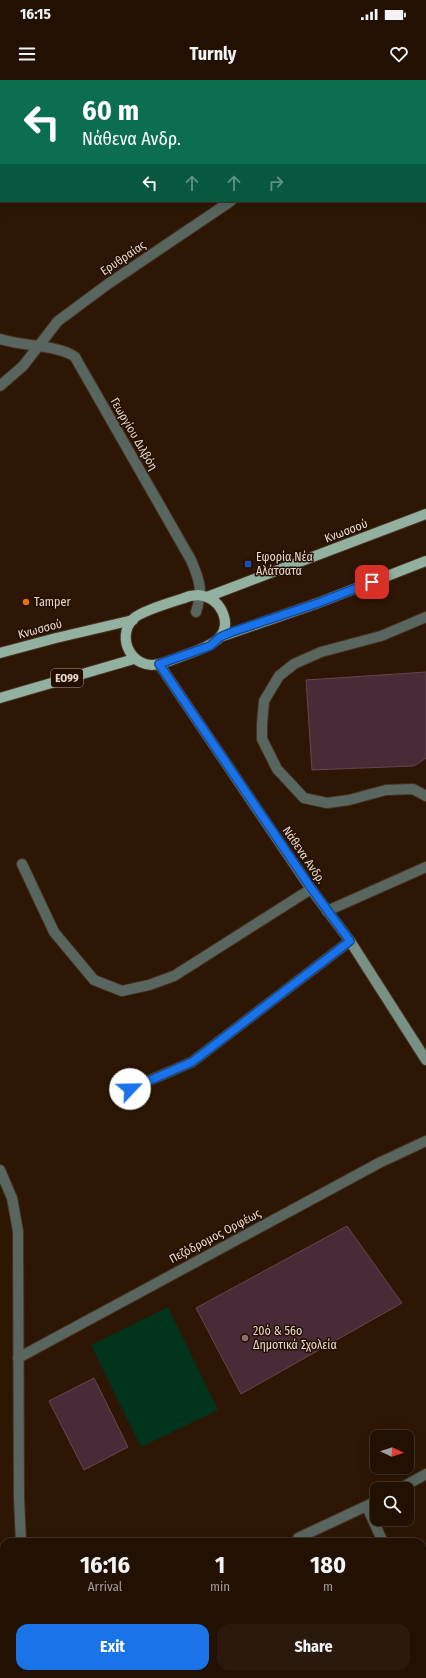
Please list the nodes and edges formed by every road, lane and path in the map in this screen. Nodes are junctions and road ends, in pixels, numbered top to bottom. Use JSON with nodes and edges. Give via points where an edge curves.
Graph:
{"nodes":[{"id":1,"x":230,"y":202,"type":"edge"},
{"id":2,"x":0,"y":339,"type":"edge"},
{"id":3,"x":38,"y":347,"type":"junction"},
{"id":4,"x":0,"y":386,"type":"edge"},
{"id":5,"x":426,"y":514,"type":"edge"},
{"id":6,"x":426,"y":561,"type":"edge"},
{"id":7,"x":204,"y":596,"type":"junction"},
{"id":8,"x":196,"y":612,"type":"dead end"},
{"id":9,"x":426,"y":617,"type":"edge"},
{"id":10,"x":133,"y":620,"type":"junction"},
{"id":11,"x":220,"y":637,"type":"junction"},
{"id":12,"x":0,"y":654,"type":"edge"},
{"id":13,"x":134,"y":659,"type":"junction"},
{"id":14,"x":159,"y":664,"type":"junction"},
{"id":15,"x":0,"y":698,"type":"edge"},
{"id":16,"x":426,"y":796,"type":"edge"},
{"id":17,"x":22,"y":864,"type":"dead end"},
{"id":18,"x":426,"y":867,"type":"edge"},
{"id":19,"x":311,"y":888,"type":"junction"},
{"id":20,"x":327,"y":911,"type":"junction"},
{"id":21,"x":350,"y":941,"type":"junction"},
{"id":22,"x":426,"y":1060,"type":"edge"},
{"id":23,"x":118,"y":1094,"type":"dead end"},
{"id":24,"x":426,"y":1141,"type":"edge"},
{"id":25,"x":0,"y":1170,"type":"edge"},
{"id":26,"x":18,"y":1358,"type":"junction"},
{"id":27,"x":426,"y":1474,"type":"edge"},
{"id":28,"x":412,"y":1482,"type":"edge"},
{"id":29,"x":370,"y":1505,"type":"edge"},
{"id":30,"x":367,"y":1507,"type":"junction"},
{"id":31,"x":21,"y":1538,"type":"edge"},
{"id":32,"x":298,"y":1538,"type":"dead end"},
{"id":33,"x":381,"y":1538,"type":"edge"}],
"edges":[{"from":1,"to":3,"type":"street","name":"Ερυθραίας","via":[[78,305],[58,321]]},
{"from":2,"to":3,"type":"street","name":"Γεωργίου Διλβόη"},
{"from":3,"to":4,"type":"street","name":"Ερυθραίας","via":[[23,366]]},
{"from":3,"to":7,"type":"street","name":"Γεωργίου Διλβόη","via":[[64,351],[75,357],[191,560]]},
{"from":5,"to":7,"type":"main road","name":"Κνωσσού"},
{"from":6,"to":11,"type":"main road","via":[[318,603]]},
{"from":7,"to":8,"type":"street"},
{"from":7,"to":10,"type":"main road","via":[[190,596],[150,610]]},
{"from":7,"to":11,"type":"main road","via":[[218,604],[223,613],[224,625]]},
{"from":9,"to":16,"type":"street","via":[[381,636],[321,652],[294,664],[278,676],[264,701],[262,724],[262,739],[276,769],[304,798],[327,803],[386,790],[413,789]]},
{"from":10,"to":12,"type":"main road","name":"Κνωσσού"},
{"from":10,"to":13,"type":"main road","via":[[125,638],[127,648]]},
{"from":11,"to":14,"type":"main road","via":[[210,646]]},
{"from":13,"to":14,"type":"main road","via":[[146,665]]},
{"from":13,"to":15,"type":"main road","number":"ΕΟ99"},
{"from":14,"to":19,"type":"street","name":"Νάθενα Ανδρ."},
{"from":17,"to":19,"type":"street","via":[[54,932],[94,980],[122,991],[174,976]]},
{"from":18,"to":20,"type":"street"},
{"from":19,"to":20,"type":"street","name":"Νάθενα Ανδρ."},
{"from":20,"to":21,"type":"street","name":"Νάθενα Ανδρ."},
{"from":21,"to":22,"type":"street","name":"Νάθενα Ανδρ."},
{"from":21,"to":23,"type":"street","via":[[192,1062]]},
{"from":24,"to":26,"type":"street","name":"Πεζόδρομος Ορφέως","via":[[379,1163]]},
{"from":25,"to":26,"type":"street","via":[[12,1198],[18,1231]]},
{"from":26,"to":31,"type":"street"},
{"from":27,"to":28,"type":"street"},
{"from":29,"to":30,"type":"street"},
{"from":30,"to":32,"type":"street"},
{"from":30,"to":33,"type":"street"}]}
